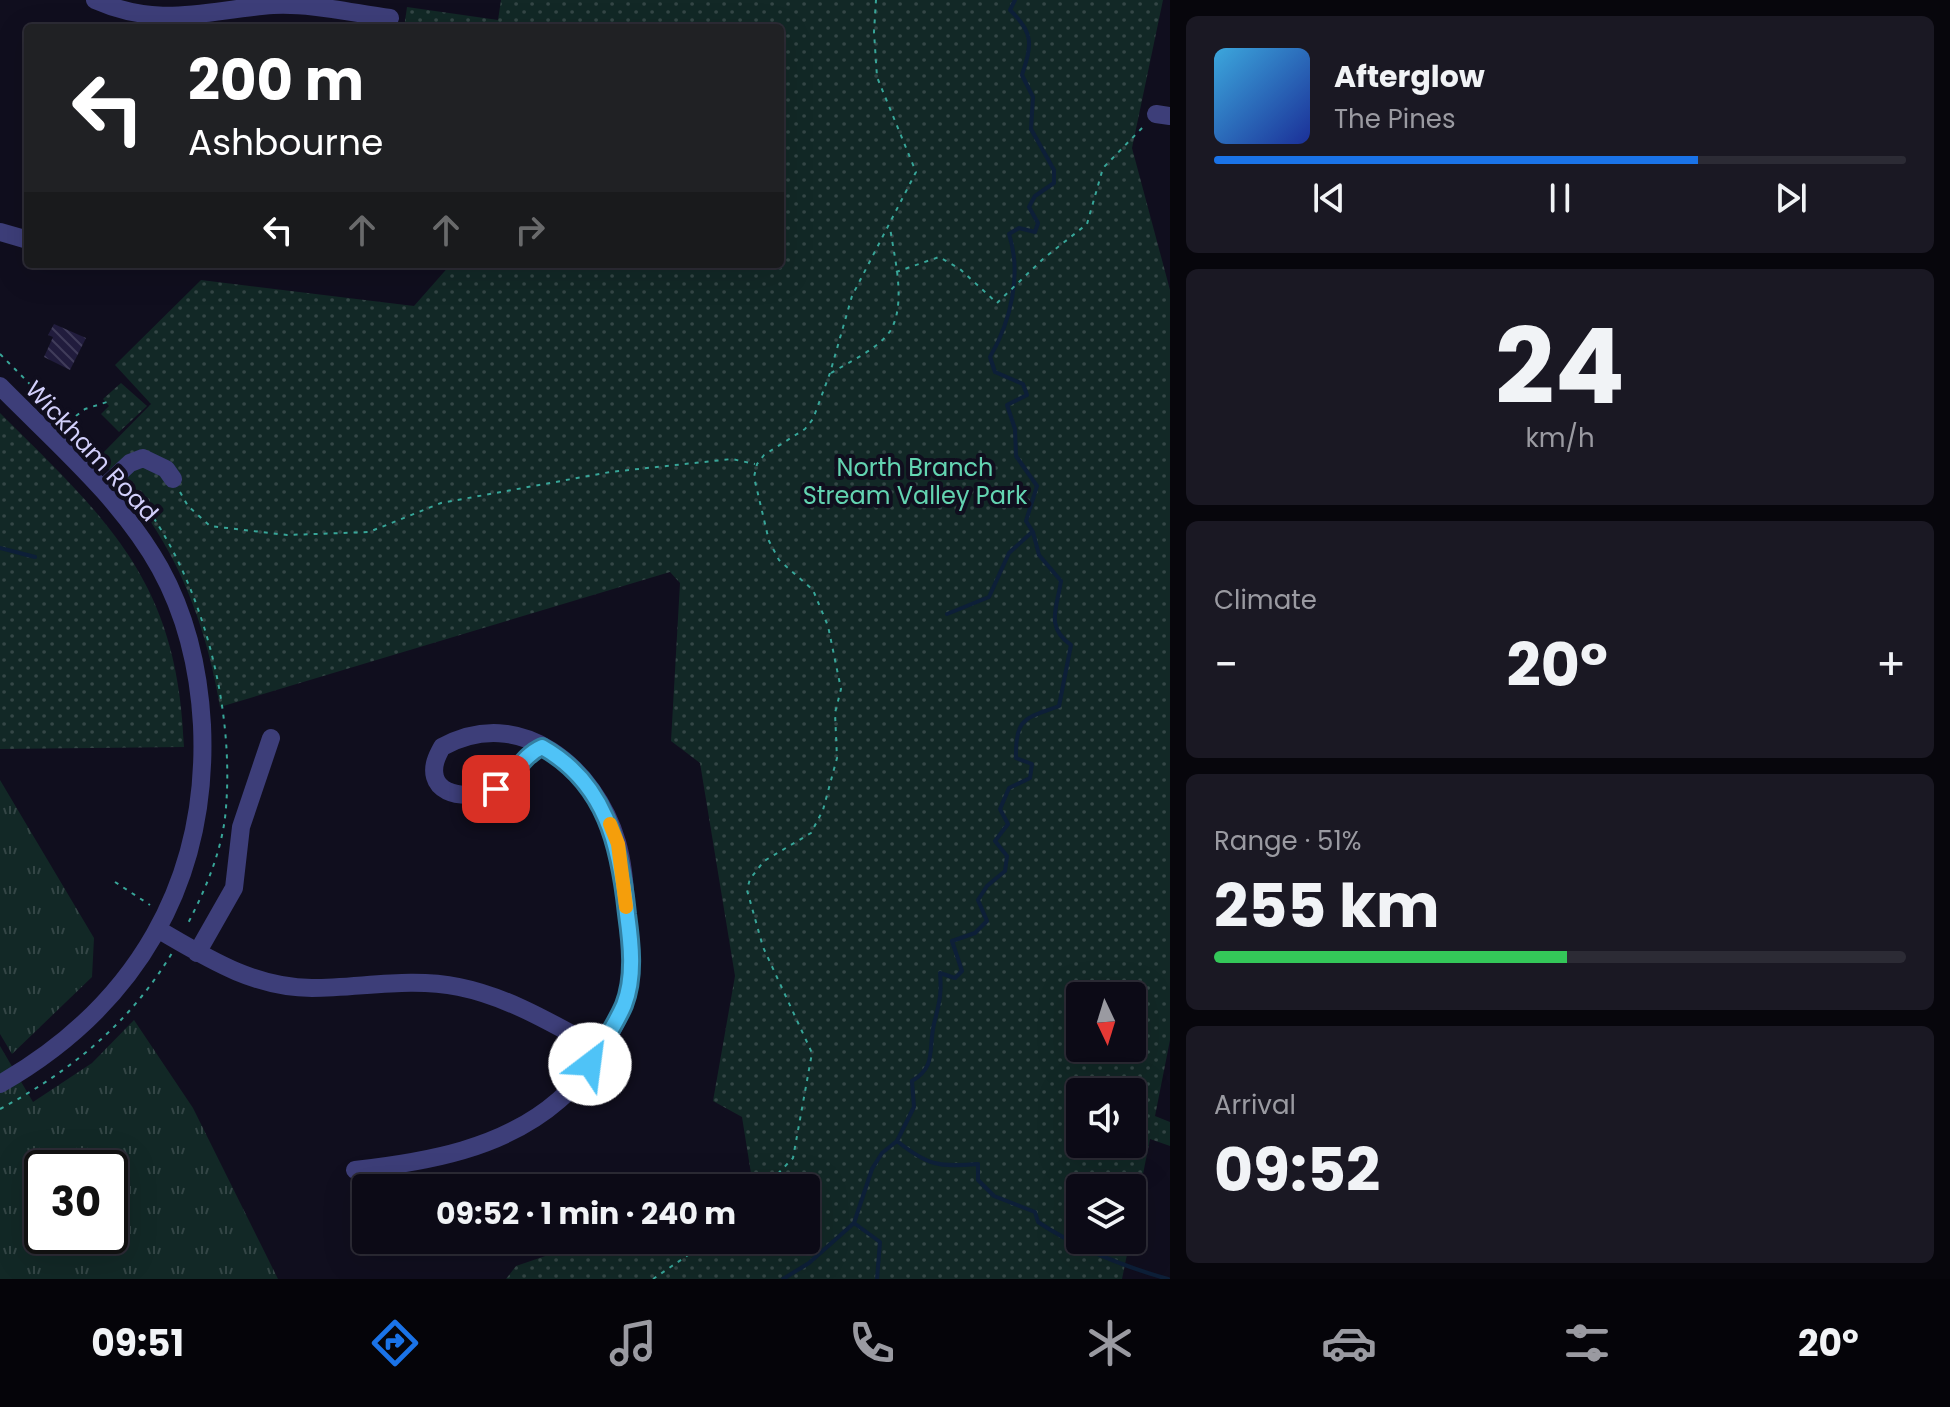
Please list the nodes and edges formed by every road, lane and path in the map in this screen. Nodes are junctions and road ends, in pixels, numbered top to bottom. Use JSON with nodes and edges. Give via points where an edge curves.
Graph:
{"nodes":[{"id":1,"x":95,"y":0,"type":"edge"},
{"id":2,"x":876,"y":0,"type":"edge"},
{"id":3,"x":391,"y":15,"type":"edge"},
{"id":4,"x":1163,"y":115,"type":"edge"},
{"id":5,"x":890,"y":227,"type":"junction"},
{"id":6,"x":0,"y":232,"type":"edge"},
{"id":7,"x":24,"y":239,"type":"edge"},
{"id":8,"x":896,"y":272,"type":"junction"},
{"id":9,"x":0,"y":354,"type":"edge"},
{"id":10,"x":830,"y":373,"type":"junction"},
{"id":11,"x":0,"y":386,"type":"edge"},
{"id":12,"x":107,"y":402,"type":"dead end"},
{"id":13,"x":68,"y":422,"type":"junction"},
{"id":14,"x":757,"y":464,"type":"junction"},
{"id":15,"x":119,"y":475,"type":"junction"},
{"id":16,"x":173,"y":479,"type":"joint"},
{"id":17,"x":102,"y":489,"type":"junction"},
{"id":18,"x":271,"y":738,"type":"dead end"},
{"id":19,"x":542,"y":747,"type":"junction"},
{"id":20,"x":115,"y":882,"type":"dead end"},
{"id":21,"x":160,"y":909,"type":"dead end"},
{"id":22,"x":181,"y":919,"type":"dead end"},
{"id":23,"x":189,"y":922,"type":"junction"},
{"id":24,"x":159,"y":930,"type":"junction"},
{"id":25,"x":178,"y":941,"type":"junction"},
{"id":26,"x":197,"y":953,"type":"junction"},
{"id":27,"x":599,"y":1049,"type":"junction"},
{"id":28,"x":0,"y":1084,"type":"edge"},
{"id":29,"x":0,"y":1109,"type":"edge"},
{"id":30,"x":355,"y":1170,"type":"dead end"},
{"id":31,"x":778,"y":1174,"type":"edge"},
{"id":32,"x":690,"y":1254,"type":"edge"},
{"id":33,"x":653,"y":1279,"type":"edge"}],
"edges":[{"from":1,"to":3,"type":"street","via":[[169,19],[274,5]]},
{"from":2,"to":5,"type":"path","via":[[881,92],[916,172]]},
{"from":4,"to":8,"type":"path","via":[[1103,168],[1087,224],[997,303],[939,257]]},
{"from":5,"to":8,"type":"path"},
{"from":5,"to":10,"type":"path","via":[[852,296]]},
{"from":6,"to":7,"type":"street"},
{"from":8,"to":10,"type":"path","via":[[892,329]]},
{"from":9,"to":13,"type":"path"},
{"from":10,"to":14,"type":"path","via":[[805,429]]},
{"from":11,"to":17,"type":"street","name":"Wickham Road"},
{"from":12,"to":13,"type":"path"},
{"from":13,"to":15,"type":"path"},
{"from":14,"to":16,"type":"path","via":[[732,459],[610,472],[441,503],[369,532],[287,535],[210,526],[188,506]]},
{"from":14,"to":31,"type":"path","via":[[754,477],[769,541],[789,572],[813,590],[828,626],[841,689],[835,713],[837,758],[823,810],[811,833],[764,861],[747,890],[763,947],[812,1053],[793,1158]]},
{"from":15,"to":16,"type":"street","via":[[143,458],[166,469]]},
{"from":15,"to":17,"type":"street"},
{"from":15,"to":23,"type":"path","via":[[172,548],[201,617],[223,713],[225,818],[213,868]]},
{"from":17,"to":24,"type":"street","name":"Wickham Road","via":[[143,542],[174,597],[195,661],[200,697],[204,770],[196,822],[188,862]]},
{"from":18,"to":26,"type":"street","via":[[241,827],[234,888]]},
{"from":19,"to":19,"type":"street","via":[[505,731],[486,731],[442,747],[433,773],[449,792],[479,794],[506,783],[528,753]]},
{"from":19,"to":27,"type":"street","via":[[576,770],[602,806],[618,844],[632,951],[624,1004]]},
{"from":20,"to":21,"type":"path"},
{"from":22,"to":23,"type":"path"},
{"from":23,"to":25,"type":"path"},
{"from":24,"to":25,"type":"street"},
{"from":24,"to":28,"type":"street","name":"Wickham Road","via":[[111,996],[71,1037]]},
{"from":25,"to":26,"type":"street"},
{"from":25,"to":29,"type":"path","via":[[144,998],[114,1030],[50,1080]]},
{"from":26,"to":27,"type":"street","via":[[233,971],[281,985],[411,981],[459,987],[528,1011]]},
{"from":27,"to":30,"type":"street","via":[[581,1080],[557,1103],[489,1140],[448,1157]]},
{"from":32,"to":33,"type":"path"}]}
